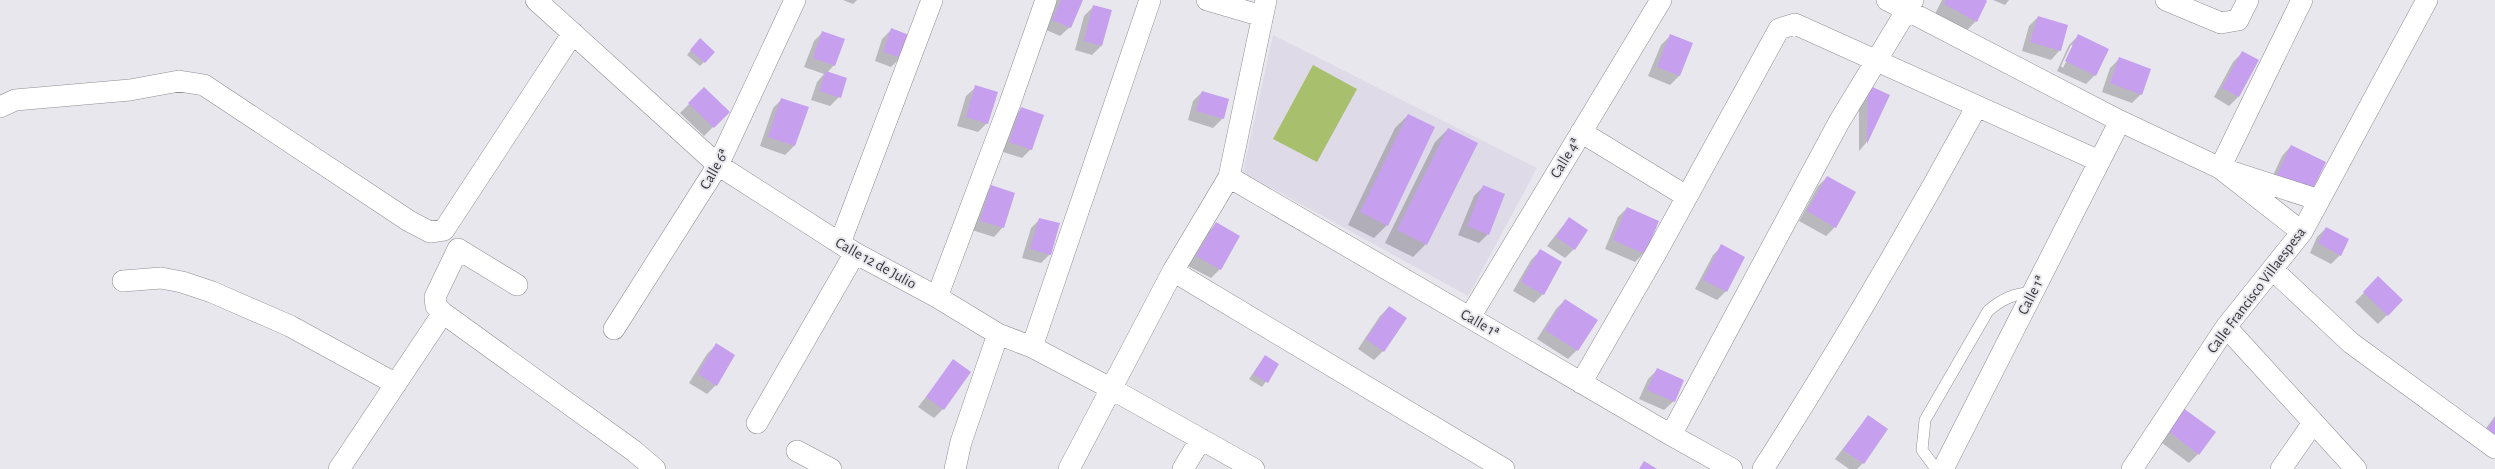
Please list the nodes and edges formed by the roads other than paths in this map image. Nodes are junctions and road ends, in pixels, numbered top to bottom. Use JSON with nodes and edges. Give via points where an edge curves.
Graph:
{"nodes":[{"id":1,"x":536,"y":0,"type":"edge"},
{"id":2,"x":795,"y":0,"type":"edge"},
{"id":3,"x":932,"y":0,"type":"edge"},
{"id":4,"x":1046,"y":0,"type":"edge"},
{"id":5,"x":1150,"y":0,"type":"edge"},
{"id":6,"x":1207,"y":0,"type":"edge"},
{"id":7,"x":1662,"y":0,"type":"edge"},
{"id":8,"x":1887,"y":0,"type":"edge"},
{"id":9,"x":2166,"y":0,"type":"edge"},
{"id":10,"x":2248,"y":0,"type":"edge"},
{"id":11,"x":2302,"y":0,"type":"edge"},
{"id":12,"x":2427,"y":0,"type":"edge"},
{"id":13,"x":1910,"y":6,"type":"edge"},
{"id":14,"x":1264,"y":8,"type":"edge"},
{"id":15,"x":573,"y":33,"type":"junction"},
{"id":16,"x":1875,"y":60,"type":"junction"},
{"id":17,"x":1978,"y":106,"type":"junction"},
{"id":18,"x":0,"y":107,"type":"edge"},
{"id":19,"x":2120,"y":121,"type":"junction"},
{"id":20,"x":1581,"y":132,"type":"junction"},
{"id":21,"x":2099,"y":161,"type":"junction"},
{"id":22,"x":718,"y":166,"type":"junction"},
{"id":23,"x":2220,"y":168,"type":"junction"},
{"id":24,"x":1229,"y":177,"type":"junction"},
{"id":25,"x":1686,"y":196,"type":"junction"},
{"id":26,"x":2319,"y":200,"type":"junction"},
{"id":27,"x":444,"y":230,"type":"junction"},
{"id":28,"x":2302,"y":232,"type":"junction"},
{"id":29,"x":847,"y":248,"type":"junction"},
{"id":30,"x":458,"y":249,"type":"junction"},
{"id":31,"x":2273,"y":270,"type":"junction"},
{"id":32,"x":1173,"y":271,"type":"junction"},
{"id":33,"x":123,"y":280,"type":"dead end"},
{"id":34,"x":517,"y":286,"type":"dead end"},
{"id":35,"x":2033,"y":292,"type":"junction"},
{"id":36,"x":937,"y":297,"type":"junction"},
{"id":37,"x":443,"y":313,"type":"junction"},
{"id":38,"x":1470,"y":317,"type":"junction"},
{"id":39,"x":2226,"y":327,"type":"junction"},
{"id":40,"x":614,"y":329,"type":"dead end"},
{"id":41,"x":998,"y":334,"type":"junction"},
{"id":42,"x":1032,"y":347,"type":"junction"},
{"id":43,"x":1581,"y":382,"type":"junction"},
{"id":44,"x":396,"y":384,"type":"junction"},
{"id":45,"x":1110,"y":388,"type":"junction"},
{"id":46,"x":757,"y":423,"type":"dead end"},
{"id":47,"x":2313,"y":423,"type":"junction"},
{"id":48,"x":1671,"y":435,"type":"junction"},
{"id":49,"x":1200,"y":439,"type":"junction"},
{"id":50,"x":2495,"y":448,"type":"edge"},
{"id":51,"x":797,"y":450,"type":"dead end"},
{"id":52,"x":339,"y":469,"type":"edge"},
{"id":53,"x":655,"y":469,"type":"edge"},
{"id":54,"x":831,"y":469,"type":"edge"},
{"id":55,"x":955,"y":469,"type":"edge"},
{"id":56,"x":1069,"y":469,"type":"edge"},
{"id":57,"x":1183,"y":469,"type":"edge"},
{"id":58,"x":1254,"y":469,"type":"edge"},
{"id":59,"x":1504,"y":469,"type":"edge"},
{"id":60,"x":1732,"y":469,"type":"edge"},
{"id":61,"x":1763,"y":469,"type":"edge"},
{"id":62,"x":1936,"y":469,"type":"edge"},
{"id":63,"x":1942,"y":469,"type":"edge"},
{"id":64,"x":2132,"y":469,"type":"edge"},
{"id":65,"x":2281,"y":469,"type":"edge"},
{"id":66,"x":2356,"y":469,"type":"edge"}],
"edges":[{"from":1,"to":15,"type":"street","name":"Calle 12 de Julio"},
{"from":2,"to":22,"type":"street","name":"Calle 6ª"},
{"from":3,"to":29,"type":"street"},
{"from":4,"to":36,"type":"street"},
{"from":5,"to":42,"type":"street"},
{"from":6,"to":14,"type":"street"},
{"from":7,"to":20,"type":"street","name":"Calle 4ª"},
{"from":8,"to":13,"type":"street"},
{"from":9,"to":10,"type":"street","via":[[2221,23],[2230,23],[2238,20]]},
{"from":11,"to":23,"type":"street"},
{"from":12,"to":26,"type":"street","name":"Calle Francisco Villaespesa"},
{"from":13,"to":16,"type":"street"},
{"from":13,"to":19,"type":"street"},
{"from":14,"to":24,"type":"street"},
{"from":15,"to":22,"type":"street","name":"Calle 12 de Julio"},
{"from":15,"to":27,"type":"street"},
{"from":16,"to":17,"type":"street"},
{"from":16,"to":25,"type":"street","via":[[1795,24],[1780,29]]},
{"from":16,"to":48,"type":"street"},
{"from":17,"to":21,"type":"street"},
{"from":17,"to":61,"type":"street","via":[[1916,219]]},
{"from":18,"to":27,"type":"street","via":[[16,100],[130,90],[179,81],[204,85],[410,222],[430,232]]},
{"from":19,"to":21,"type":"street","name":"Calle 1ª"},
{"from":19,"to":23,"type":"street"},
{"from":20,"to":25,"type":"street"},
{"from":20,"to":38,"type":"street","name":"Calle 4ª"},
{"from":21,"to":35,"type":"street","name":"Calle 1ª"},
{"from":22,"to":29,"type":"street","name":"Calle 12 de Julio"},
{"from":22,"to":40,"type":"street","name":"Calle 6ª"},
{"from":23,"to":26,"type":"street"},
{"from":23,"to":28,"type":"street"},
{"from":24,"to":32,"type":"street"},
{"from":24,"to":38,"type":"street","name":"Calle 1ª"},
{"from":25,"to":43,"type":"street"},
{"from":26,"to":28,"type":"street","name":"Calle Francisco Villaespesa"},
{"from":27,"to":30,"type":"street"},
{"from":28,"to":31,"type":"street","name":"Calle Francisco Villaespesa"},
{"from":29,"to":36,"type":"street","name":"Calle 12 de Julio"},
{"from":29,"to":46,"type":"street"},
{"from":30,"to":34,"type":"street"},
{"from":30,"to":37,"type":"street","via":[[435,297],[436,306]]},
{"from":31,"to":39,"type":"street","name":"Calle Francisco Villaespesa"},
{"from":31,"to":50,"type":"street","via":[[2352,343]]},
{"from":32,"to":45,"type":"street"},
{"from":32,"to":59,"type":"street"},
{"from":33,"to":44,"type":"street","via":[[161,278],[212,292],[290,326]]},
{"from":35,"to":62,"type":"lane","via":[[2001,299],[1988,310],[1925,420],[1922,450]]},
{"from":35,"to":63,"type":"street","name":"Calle 1ª"},
{"from":36,"to":41,"type":"street","name":"Calle 12 de Julio"},
{"from":37,"to":44,"type":"street"},
{"from":37,"to":53,"type":"street"},
{"from":38,"to":43,"type":"street","name":"Calle 1ª"},
{"from":39,"to":47,"type":"street"},
{"from":39,"to":64,"type":"street","name":"Calle Francisco Villaespesa"},
{"from":41,"to":42,"type":"street","name":"Calle 12 de Julio"},
{"from":41,"to":55,"type":"street","via":[[960,442]]},
{"from":42,"to":45,"type":"street","name":"Calle 12 de Julio"},
{"from":43,"to":48,"type":"street","name":"Calle 1ª"},
{"from":44,"to":52,"type":"street"},
{"from":45,"to":49,"type":"street","name":"Calle 12 de Julio"},
{"from":45,"to":56,"type":"street"},
{"from":47,"to":65,"type":"street"},
{"from":47,"to":66,"type":"street"},
{"from":48,"to":60,"type":"street","name":"Calle 1ª"},
{"from":49,"to":57,"type":"street"},
{"from":49,"to":58,"type":"street","name":"Calle 12 de Julio"},
{"from":51,"to":54,"type":"street"}]}
